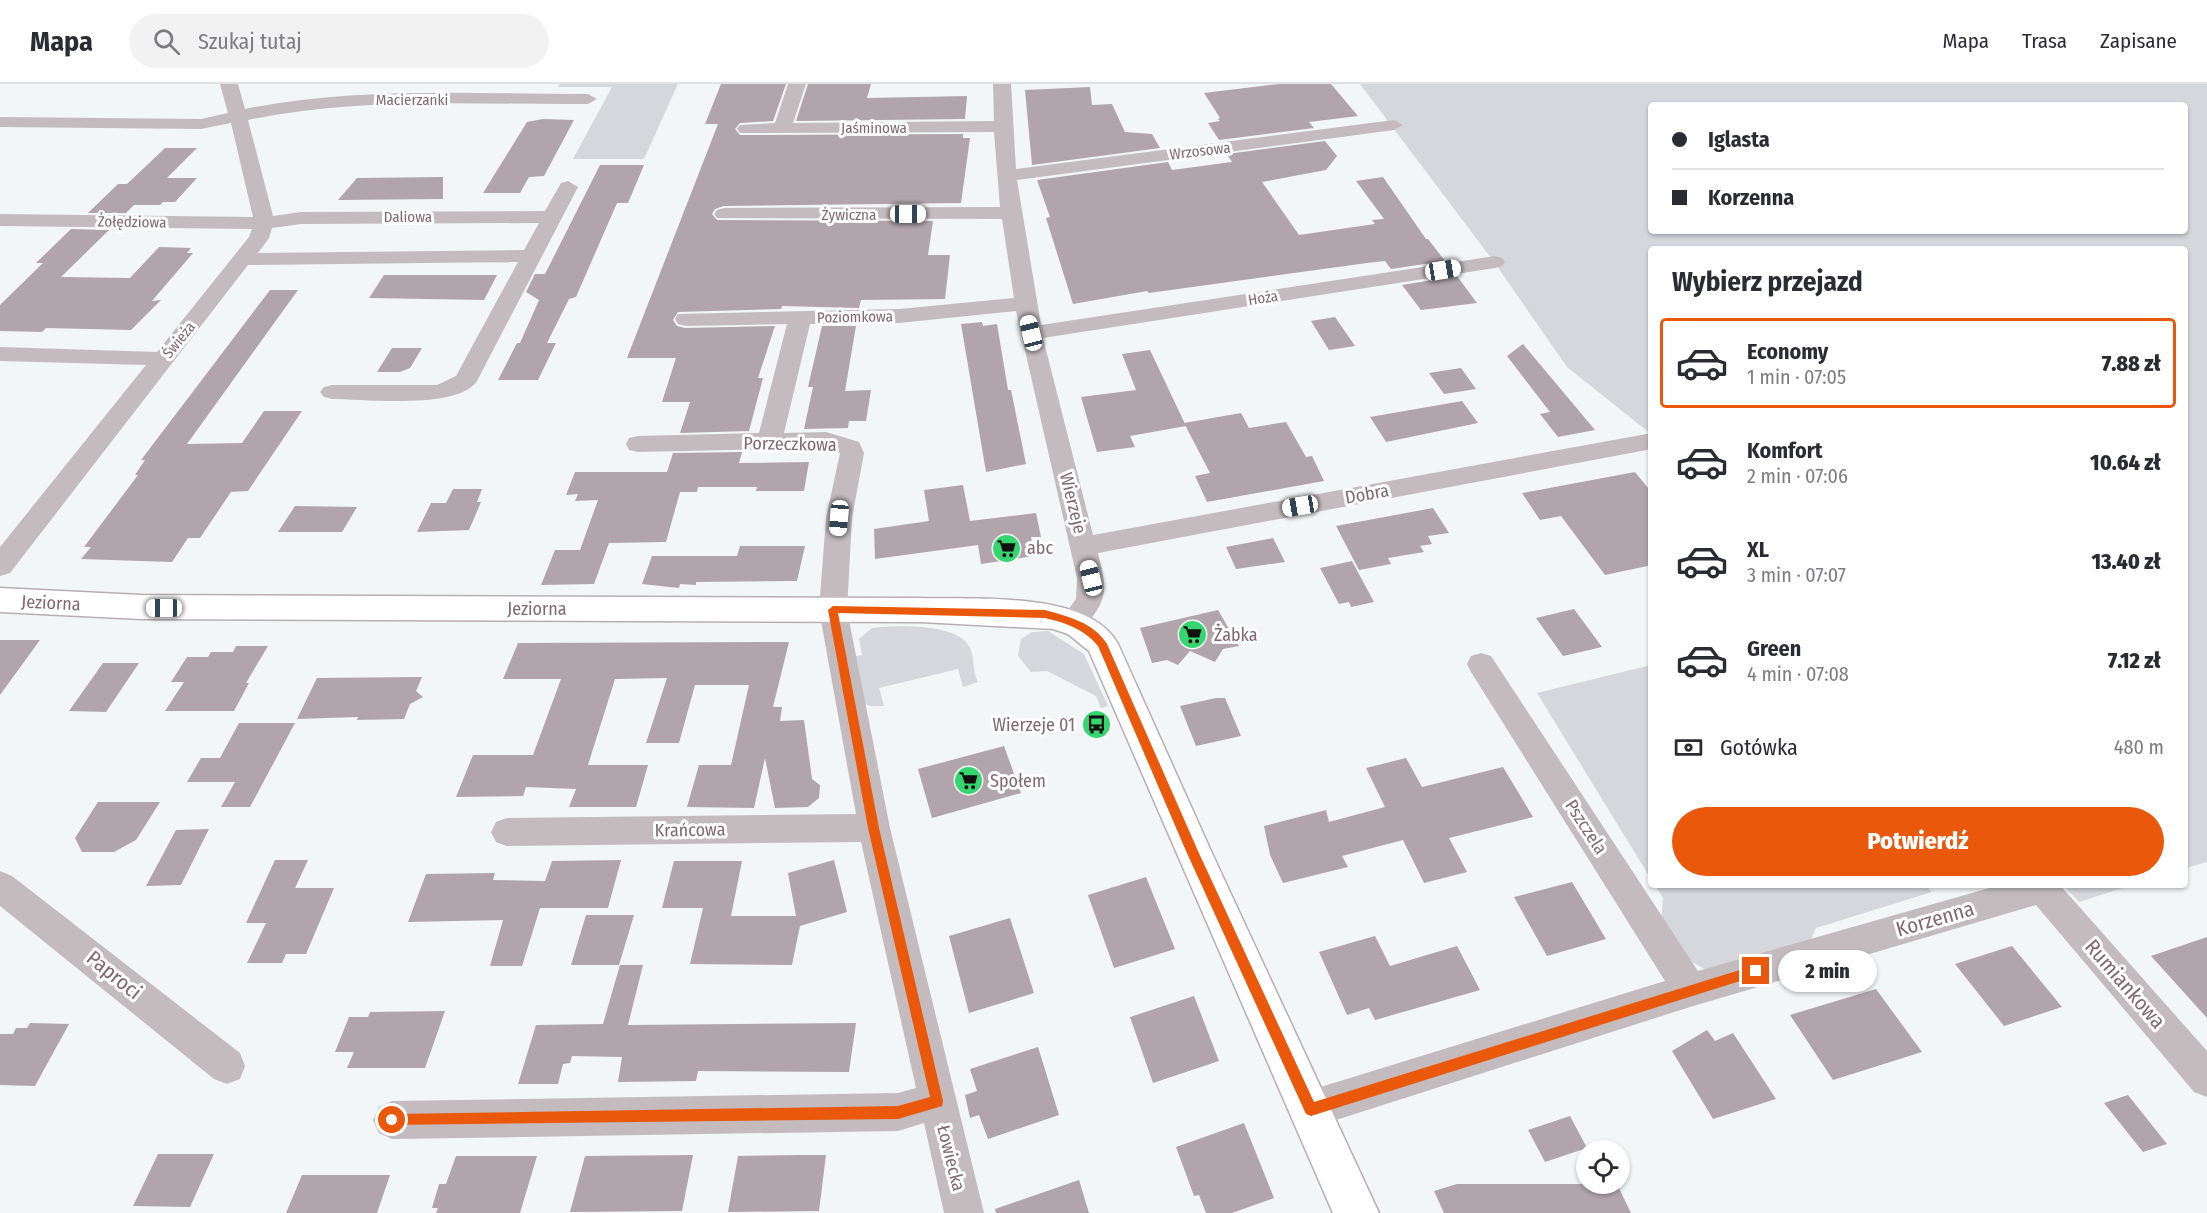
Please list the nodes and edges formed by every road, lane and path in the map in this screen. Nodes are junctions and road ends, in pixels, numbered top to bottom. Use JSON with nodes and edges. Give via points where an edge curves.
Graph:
{"nodes":[{"id":1,"x":229,"y":84,"type":"edge"},
{"id":2,"x":796,"y":84,"type":"edge"},
{"id":3,"x":1002,"y":84,"type":"edge"},
{"id":4,"x":588,"y":99,"type":"dead end"},
{"id":5,"x":236,"y":117,"type":"junction"},
{"id":6,"x":0,"y":122,"type":"edge"},
{"id":7,"x":1002,"y":126,"type":"junction"},
{"id":8,"x":1394,"y":126,"type":"dead end"},
{"id":9,"x":746,"y":129,"type":"dead end"},
{"id":10,"x":782,"y":129,"type":"junction"},
{"id":11,"x":1006,"y":176,"type":"junction"},
{"id":12,"x":568,"y":187,"type":"dead end"},
{"id":13,"x":1010,"y":213,"type":"junction"},
{"id":14,"x":724,"y":214,"type":"dead end"},
{"id":15,"x":552,"y":217,"type":"junction"},
{"id":16,"x":0,"y":220,"type":"edge"},
{"id":17,"x":264,"y":223,"type":"junction"},
{"id":18,"x":531,"y":256,"type":"junction"},
{"id":19,"x":244,"y":259,"type":"junction"},
{"id":20,"x":1495,"y":262,"type":"dead end"},
{"id":21,"x":1024,"y":304,"type":"junction"},
{"id":22,"x":800,"y":318,"type":"junction"},
{"id":23,"x":686,"y":319,"type":"dead end"},
{"id":24,"x":1031,"y":333,"type":"junction"},
{"id":25,"x":0,"y":354,"type":"edge"},
{"id":26,"x":164,"y":359,"type":"junction"},
{"id":27,"x":332,"y":392,"type":"dead end"},
{"id":28,"x":1648,"y":442,"type":"edge"},
{"id":29,"x":769,"y":443,"type":"junction"},
{"id":30,"x":638,"y":444,"type":"dead end"},
{"id":31,"x":1083,"y":546,"type":"junction"},
{"id":32,"x":0,"y":566,"type":"edge"},
{"id":33,"x":0,"y":600,"type":"edge"},
{"id":34,"x":833,"y":610,"type":"junction"},
{"id":35,"x":1073,"y":622,"type":"junction"},
{"id":36,"x":1481,"y":664,"type":"dead end"},
{"id":37,"x":874,"y":828,"type":"junction"},
{"id":38,"x":507,"y":832,"type":"dead end"},
{"id":39,"x":0,"y":885,"type":"edge"},
{"id":40,"x":2042,"y":888,"type":"joint"},
{"id":41,"x":1690,"y":990,"type":"junction"},
{"id":42,"x":227,"y":1066,"type":"dead end"},
{"id":43,"x":2207,"y":1079,"type":"edge"},
{"id":44,"x":937,"y":1101,"type":"junction"},
{"id":45,"x":1311,"y":1109,"type":"junction"},
{"id":46,"x":392,"y":1120,"type":"dead end"},
{"id":47,"x":964,"y":1213,"type":"edge"},
{"id":48,"x":1356,"y":1213,"type":"edge"}],
"edges":[{"from":1,"to":5,"type":"street"},
{"from":2,"to":10,"type":"street"},
{"from":3,"to":7,"type":"street","name":"Wierzeje"},
{"from":4,"to":5,"type":"street","name":"Macierzanki","via":[[339,100]]},
{"from":5,"to":6,"type":"street","name":"Macierzanki","via":[[201,124]]},
{"from":5,"to":17,"type":"street","via":[[253,168]]},
{"from":7,"to":10,"type":"street","name":"Jaśminowa"},
{"from":7,"to":11,"type":"street","name":"Wierzeje"},
{"from":8,"to":11,"type":"street","name":"Wrzosowa"},
{"from":9,"to":10,"type":"street","name":"Jaśminowa"},
{"from":11,"to":13,"type":"street","name":"Wierzeje"},
{"from":12,"to":15,"type":"street"},
{"from":13,"to":14,"type":"street","name":"Żywiczna"},
{"from":13,"to":21,"type":"street","name":"Wierzeje"},
{"from":15,"to":17,"type":"street","name":"Daliowa","via":[[317,217]]},
{"from":15,"to":18,"type":"street"},
{"from":16,"to":17,"type":"street","name":"Żołędziowa"},
{"from":17,"to":19,"type":"street","name":"Świeża"},
{"from":18,"to":19,"type":"street"},
{"from":18,"to":27,"type":"street","via":[[465,381],[441,392]]},
{"from":19,"to":26,"type":"street","name":"Świeża"},
{"from":20,"to":24,"type":"street","name":"Hoża"},
{"from":21,"to":22,"type":"street","name":"Poziomkowa","via":[[899,316]]},
{"from":21,"to":24,"type":"street","name":"Wierzeje"},
{"from":22,"to":23,"type":"street","name":"Poziomkowa"},
{"from":22,"to":29,"type":"street"},
{"from":24,"to":31,"type":"street","name":"Wierzeje"},
{"from":25,"to":26,"type":"street"},
{"from":26,"to":32,"type":"street","name":"Świeża"},
{"from":28,"to":31,"type":"street","name":"Dobra"},
{"from":29,"to":30,"type":"street","name":"Porzeczkowa"},
{"from":29,"to":34,"type":"street","name":"Porzeczkowa","via":[[826,440],[846,444],[852,453],[839,518]]},
{"from":31,"to":35,"type":"street","name":"Wierzeje","via":[[1092,594]]},
{"from":33,"to":34,"type":"street","name":"Jeziorna","via":[[141,607]]},
{"from":34,"to":35,"type":"street","name":"Jeziorna","via":[[1045,614]]},
{"from":34,"to":37,"type":"street","name":"Łowiecka"},
{"from":35,"to":45,"type":"street","via":[[1094,634],[1102,644]]},
{"from":36,"to":41,"type":"street","name":"Pszczela"},
{"from":37,"to":38,"type":"street","name":"Krańcowa"},
{"from":37,"to":44,"type":"street","name":"Łowiecka"},
{"from":39,"to":42,"type":"street","name":"Paproci"},
{"from":40,"to":41,"type":"street","name":"Korzenna"},
{"from":40,"to":43,"type":"street","name":"Rumiankowa"},
{"from":41,"to":45,"type":"street","name":"Korzenna"},
{"from":44,"to":46,"type":"street","via":[[898,1112]]},
{"from":44,"to":47,"type":"street","name":"Łowiecka"},
{"from":45,"to":48,"type":"street"}]}
